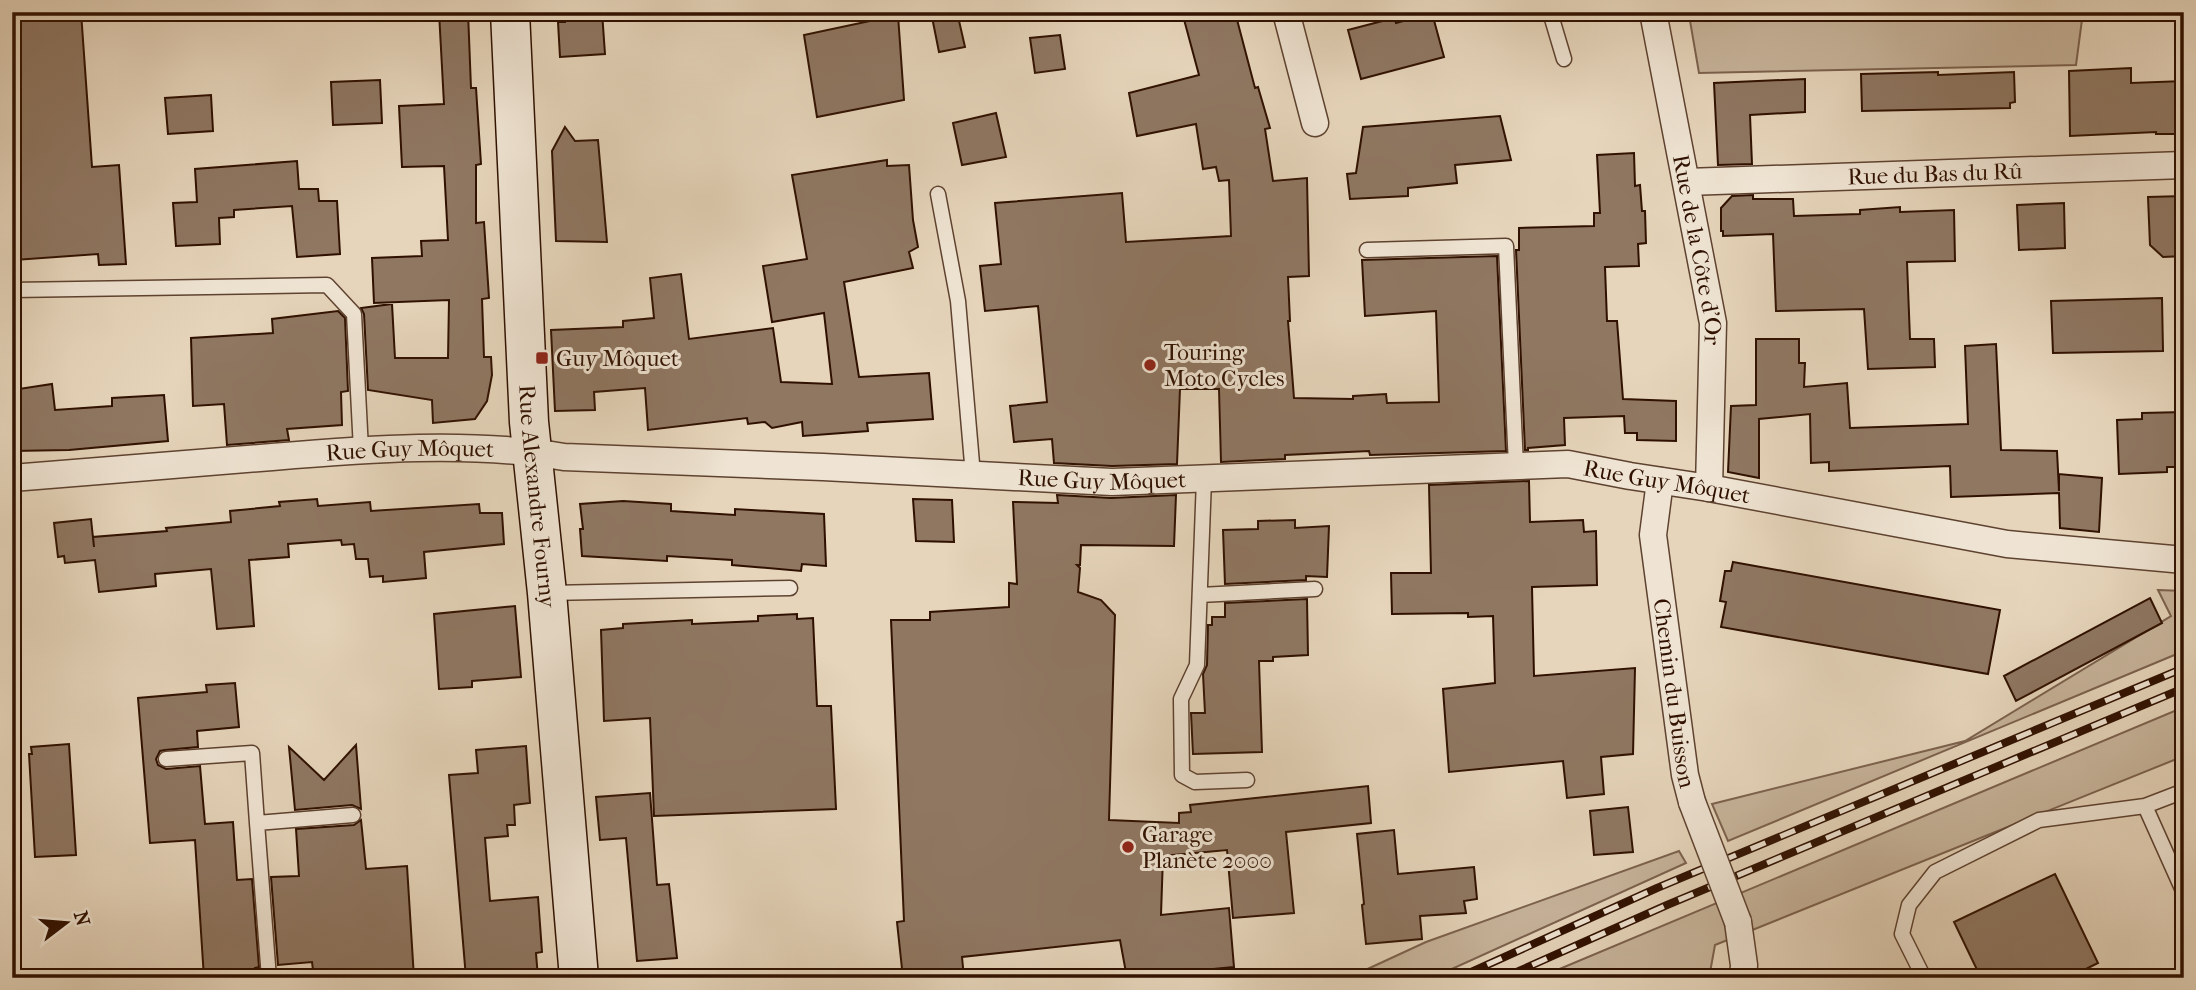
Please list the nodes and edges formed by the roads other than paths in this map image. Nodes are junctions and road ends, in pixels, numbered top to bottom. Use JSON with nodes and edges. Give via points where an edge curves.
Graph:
{"nodes":[{"id":1,"x":510,"y":12,"type":"edge"},
{"id":2,"x":1286,"y":12,"type":"edge"},
{"id":3,"x":1550,"y":12,"type":"edge"},
{"id":4,"x":1653,"y":12,"type":"edge"},
{"id":5,"x":1564,"y":59,"type":"dead end"},
{"id":6,"x":1315,"y":122,"type":"dead end"},
{"id":7,"x":2184,"y":165,"type":"edge"},
{"id":8,"x":1687,"y":182,"type":"junction"},
{"id":9,"x":937,"y":194,"type":"dead end"},
{"id":10,"x":1367,"y":250,"type":"dead end"},
{"id":11,"x":12,"y":290,"type":"edge"},
{"id":12,"x":361,"y":450,"type":"junction"},
{"id":13,"x":531,"y":452,"type":"junction"},
{"id":14,"x":1516,"y":466,"type":"junction"},
{"id":15,"x":974,"y":475,"type":"junction"},
{"id":16,"x":12,"y":478,"type":"edge"},
{"id":17,"x":1204,"y":479,"type":"junction"},
{"id":18,"x":1660,"y":481,"type":"junction"},
{"id":19,"x":1709,"y":488,"type":"junction"},
{"id":20,"x":2184,"y":560,"type":"edge"},
{"id":21,"x":790,"y":588,"type":"dead end"},
{"id":22,"x":1315,"y":589,"type":"dead end"},
{"id":23,"x":547,"y":593,"type":"junction"},
{"id":24,"x":1200,"y":595,"type":"junction"},
{"id":25,"x":166,"y":758,"type":"dead end"},
{"id":26,"x":1247,"y":780,"type":"dead end"},
{"id":27,"x":2184,"y":791,"type":"edge"},
{"id":28,"x":2145,"y":806,"type":"junction"},
{"id":29,"x":353,"y":815,"type":"dead end"},
{"id":30,"x":257,"y":823,"type":"junction"},
{"id":31,"x":2184,"y":893,"type":"edge"},
{"id":32,"x":269,"y":978,"type":"edge"},
{"id":33,"x":579,"y":978,"type":"edge"},
{"id":34,"x":1743,"y":978,"type":"edge"},
{"id":35,"x":1924,"y":978,"type":"edge"}],
"edges":[{"from":1,"to":13,"type":"street","name":"Rue Alexandre Fourny"},
{"from":2,"to":6,"type":"street"},
{"from":3,"to":5,"type":"lane"},
{"from":4,"to":8,"type":"street","name":"Rue de la Côte d'Or"},
{"from":7,"to":8,"type":"street","name":"Rue du Bas du Rû"},
{"from":8,"to":19,"type":"street","name":"Rue de la Côte d'Or","via":[[1713,323]]},
{"from":9,"to":15,"type":"lane","via":[[958,301]]},
{"from":10,"to":14,"type":"lane","via":[[1506,246]]},
{"from":11,"to":12,"type":"lane","via":[[327,285],[354,314]]},
{"from":12,"to":13,"type":"street","name":"Rue Guy Môquet"},
{"from":12,"to":16,"type":"street","name":"Rue Guy Môquet"},
{"from":13,"to":15,"type":"street","name":"Rue Guy Môquet"},
{"from":13,"to":23,"type":"street","name":"Rue Alexandre Fourny"},
{"from":14,"to":17,"type":"street","name":"Rue Guy Môquet"},
{"from":14,"to":18,"type":"street","name":"Rue Guy Môquet","via":[[1568,464]]},
{"from":15,"to":17,"type":"street","name":"Rue Guy Môquet","via":[[1112,482]]},
{"from":17,"to":24,"type":"lane"},
{"from":18,"to":19,"type":"street","name":"Rue Guy Môquet"},
{"from":18,"to":34,"type":"street","name":"Chemin du Buisson","bridge":true,"via":[[1654,535],[1685,775],[1738,922]]},
{"from":19,"to":20,"type":"street","name":"Rue Guy Môquet","via":[[2007,544]]},
{"from":21,"to":23,"type":"lane"},
{"from":22,"to":24,"type":"lane"},
{"from":23,"to":33,"type":"street","name":"Rue Alexandre Fourny"},
{"from":24,"to":26,"type":"lane","via":[[1197,665],[1181,699],[1182,775],[1195,782]]},
{"from":25,"to":30,"type":"lane","via":[[252,753]]},
{"from":27,"to":28,"type":"lane"},
{"from":28,"to":31,"type":"lane"},
{"from":28,"to":35,"type":"lane","via":[[2039,820],[1935,872],[1909,905],[1902,934]]},
{"from":29,"to":30,"type":"lane"},
{"from":30,"to":32,"type":"lane"}]}
